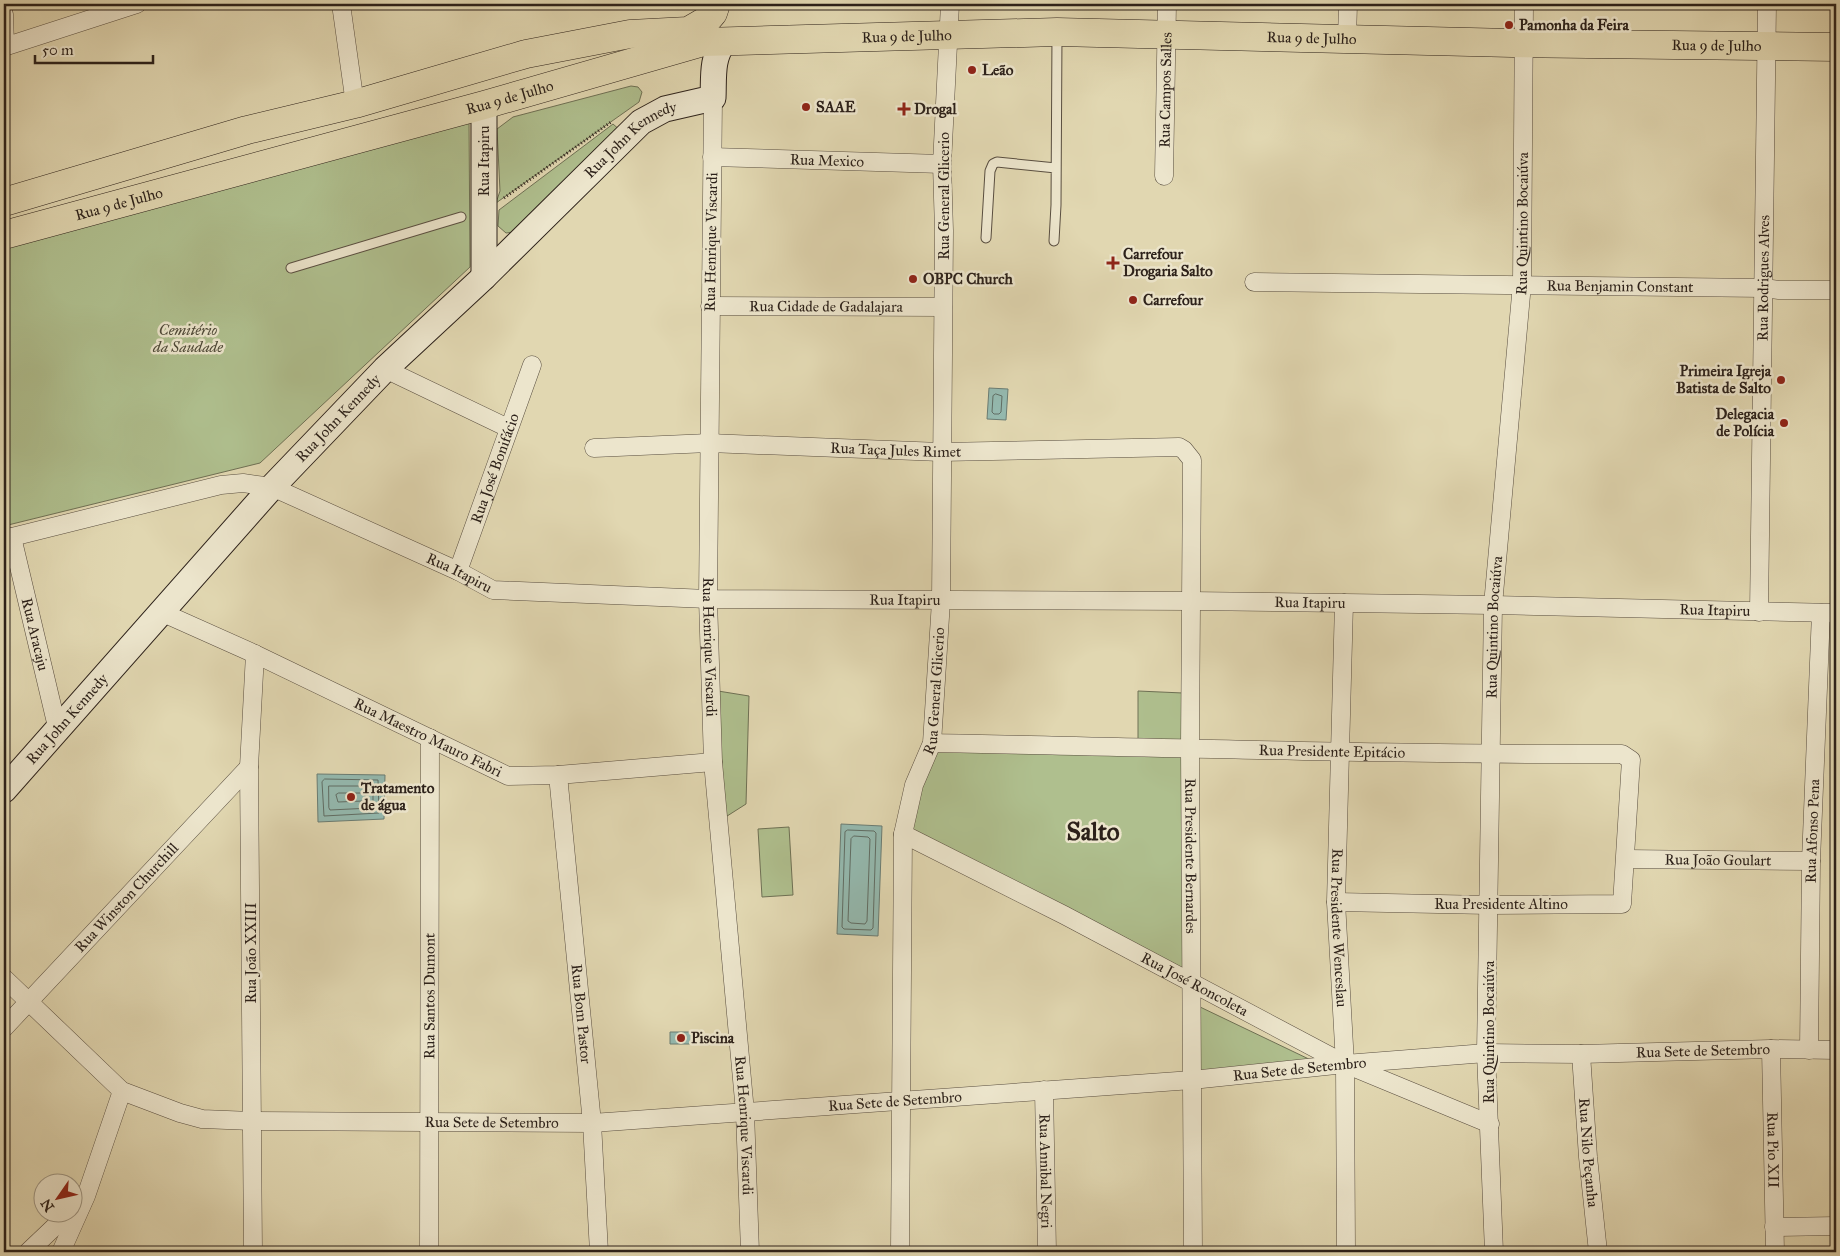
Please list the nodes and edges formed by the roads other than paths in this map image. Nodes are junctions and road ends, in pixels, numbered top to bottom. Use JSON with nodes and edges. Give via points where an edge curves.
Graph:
{"nodes":[{"id":1,"x":137,"y":4,"type":"edge"},
{"id":2,"x":342,"y":4,"type":"edge"},
{"id":3,"x":717,"y":4,"type":"edge"},
{"id":4,"x":950,"y":4,"type":"edge"},
{"id":5,"x":1167,"y":4,"type":"edge"},
{"id":6,"x":1348,"y":4,"type":"edge"},
{"id":7,"x":1524,"y":4,"type":"edge"},
{"id":8,"x":1767,"y":4,"type":"edge"},
{"id":9,"x":4,"y":14,"type":"edge"},
{"id":10,"x":1057,"y":32,"type":"junction"},
{"id":11,"x":1167,"y":34,"type":"junction"},
{"id":12,"x":949,"y":35,"type":"junction"},
{"id":13,"x":605,"y":38,"type":"junction"},
{"id":14,"x":1347,"y":39,"type":"junction"},
{"id":15,"x":1524,"y":43,"type":"junction"},
{"id":16,"x":714,"y":44,"type":"junction"},
{"id":17,"x":4,"y":46,"type":"edge"},
{"id":18,"x":1767,"y":46,"type":"junction"},
{"id":19,"x":1836,"y":47,"type":"edge"},
{"id":20,"x":713,"y":98,"type":"junction"},
{"id":21,"x":355,"y":104,"type":"junction"},
{"id":22,"x":484,"y":105,"type":"junction"},
{"id":23,"x":712,"y":157,"type":"junction"},
{"id":24,"x":942,"y":164,"type":"junction"},
{"id":25,"x":1056,"y":168,"type":"junction"},
{"id":26,"x":1164,"y":176,"type":"dead end"},
{"id":27,"x":4,"y":202,"type":"edge"},
{"id":28,"x":481,"y":214,"type":"junction"},
{"id":29,"x":4,"y":235,"type":"edge"},
{"id":30,"x":986,"y":238,"type":"dead end"},
{"id":31,"x":520,"y":241,"type":"junction"},
{"id":32,"x":1054,"y":241,"type":"dead end"},
{"id":33,"x":290,"y":268,"type":"dead end"},
{"id":34,"x":484,"y":277,"type":"junction"},
{"id":35,"x":1254,"y":282,"type":"dead end"},
{"id":36,"x":1522,"y":284,"type":"junction"},
{"id":37,"x":1764,"y":288,"type":"junction"},
{"id":38,"x":1836,"y":290,"type":"edge"},
{"id":39,"x":710,"y":306,"type":"junction"},
{"id":40,"x":943,"y":307,"type":"junction"},
{"id":41,"x":532,"y":365,"type":"dead end"},
{"id":42,"x":385,"y":369,"type":"junction"},
{"id":43,"x":508,"y":428,"type":"junction"},
{"id":44,"x":710,"y":443,"type":"junction"},
{"id":45,"x":594,"y":448,"type":"dead end"},
{"id":46,"x":941,"y":452,"type":"junction"},
{"id":47,"x":1192,"y":460,"type":"joint"},
{"id":48,"x":272,"y":486,"type":"junction"},
{"id":49,"x":8,"y":538,"type":"edge"},
{"id":50,"x":458,"y":571,"type":"junction"},
{"id":51,"x":708,"y":599,"type":"junction"},
{"id":52,"x":941,"y":601,"type":"junction"},
{"id":53,"x":1190,"y":601,"type":"junction"},
{"id":54,"x":1344,"y":603,"type":"junction"},
{"id":55,"x":1493,"y":605,"type":"junction"},
{"id":56,"x":161,"y":612,"type":"junction"},
{"id":57,"x":1759,"y":612,"type":"junction"},
{"id":58,"x":1828,"y":613,"type":"edge"},
{"id":59,"x":255,"y":654,"type":"junction"},
{"id":60,"x":58,"y":730,"type":"junction"},
{"id":61,"x":430,"y":738,"type":"junction"},
{"id":62,"x":932,"y":743,"type":"junction"},
{"id":63,"x":1190,"y":748,"type":"junction"},
{"id":64,"x":1339,"y":752,"type":"junction"},
{"id":65,"x":1492,"y":754,"type":"junction"},
{"id":66,"x":713,"y":762,"type":"junction"},
{"id":67,"x":249,"y":767,"type":"junction"},
{"id":68,"x":558,"y":775,"type":"junction"},
{"id":69,"x":4,"y":790,"type":"edge"},
{"id":70,"x":903,"y":834,"type":"junction"},
{"id":71,"x":1626,"y":860,"type":"junction"},
{"id":72,"x":1811,"y":860,"type":"junction"},
{"id":73,"x":1336,"y":902,"type":"junction"},
{"id":74,"x":1489,"y":905,"type":"junction"},
{"id":75,"x":4,"y":978,"type":"edge"},
{"id":76,"x":1192,"y":982,"type":"junction"},
{"id":77,"x":28,"y":1001,"type":"junction"},
{"id":78,"x":4,"y":1028,"type":"edge"},
{"id":79,"x":1771,"y":1049,"type":"junction"},
{"id":80,"x":1809,"y":1050,"type":"junction"},
{"id":81,"x":1836,"y":1050,"type":"edge"},
{"id":82,"x":1486,"y":1053,"type":"junction"},
{"id":83,"x":1581,"y":1054,"type":"junction"},
{"id":84,"x":1345,"y":1064,"type":"junction"},
{"id":85,"x":1192,"y":1080,"type":"junction"},
{"id":86,"x":1044,"y":1090,"type":"junction"},
{"id":87,"x":122,"y":1091,"type":"junction"},
{"id":88,"x":901,"y":1101,"type":"junction"},
{"id":89,"x":745,"y":1112,"type":"junction"},
{"id":90,"x":252,"y":1121,"type":"junction"},
{"id":91,"x":428,"y":1122,"type":"junction"},
{"id":92,"x":592,"y":1123,"type":"junction"},
{"id":93,"x":1490,"y":1124,"type":"junction"},
{"id":94,"x":86,"y":1196,"type":"junction"},
{"id":95,"x":82,"y":1200,"type":"edge"},
{"id":96,"x":57,"y":1224,"type":"edge"},
{"id":97,"x":1836,"y":1226,"type":"edge"},
{"id":98,"x":1774,"y":1227,"type":"junction"},
{"id":99,"x":28,"y":1252,"type":"edge"},
{"id":100,"x":61,"y":1252,"type":"edge"},
{"id":101,"x":254,"y":1252,"type":"edge"},
{"id":102,"x":429,"y":1252,"type":"edge"},
{"id":103,"x":599,"y":1252,"type":"edge"},
{"id":104,"x":750,"y":1252,"type":"edge"},
{"id":105,"x":900,"y":1252,"type":"edge"},
{"id":106,"x":1046,"y":1252,"type":"edge"},
{"id":107,"x":1193,"y":1252,"type":"edge"},
{"id":108,"x":1346,"y":1252,"type":"edge"},
{"id":109,"x":1494,"y":1252,"type":"edge"},
{"id":110,"x":1598,"y":1252,"type":"edge"},
{"id":111,"x":1775,"y":1252,"type":"edge"}],
"edges":[{"from":1,"to":17,"type":"street"},
{"from":2,"to":21,"type":"street"},
{"from":3,"to":16,"type":"main road","name":"Rua 9 de Julho","via":[[707,20]]},
{"from":3,"to":16,"type":"main road","via":[[725,27]]},
{"from":4,"to":12,"type":"street","name":"Rua General Glicerio"},
{"from":5,"to":11,"type":"street","name":"Rua Campos Salles"},
{"from":6,"to":14,"type":"street"},
{"from":7,"to":15,"type":"street","name":"Rua Quintino Bocaiúva"},
{"from":8,"to":18,"type":"street","name":"Rua Rodrigues Alves"},
{"from":9,"to":17,"type":"street"},
{"from":10,"to":11,"type":"main road","name":"Rua 9 de Julho"},
{"from":10,"to":12,"type":"main road","name":"Rua 9 de Julho"},
{"from":10,"to":25,"type":"lane"},
{"from":11,"to":14,"type":"main road","name":"Rua 9 de Julho"},
{"from":11,"to":26,"type":"street","name":"Rua Campos Salles"},
{"from":12,"to":16,"type":"main road","name":"Rua 9 de Julho"},
{"from":12,"to":24,"type":"street","name":"Rua General Glicerio"},
{"from":13,"to":16,"type":"main road","name":"Rua 9 de Julho","via":[[630,34]]},
{"from":13,"to":21,"type":"main road","name":"Rua 9 de Julho","via":[[526,54]]},
{"from":13,"to":22,"type":"main road","via":[[578,57],[504,75],[487,90]]},
{"from":14,"to":15,"type":"main road","name":"Rua 9 de Julho"},
{"from":15,"to":18,"type":"main road","name":"Rua 9 de Julho"},
{"from":15,"to":36,"type":"street","name":"Rua Quintino Bocaiúva"},
{"from":16,"to":20,"type":"street","name":"Rua Henrique Viscardi"},
{"from":16,"to":22,"type":"main road","name":"Rua 9 de Julho"},
{"from":18,"to":19,"type":"main road","name":"Rua 9 de Julho"},
{"from":18,"to":37,"type":"street","name":"Rua Rodrigues Alves"},
{"from":20,"to":23,"type":"street","name":"Rua Henrique Viscardi"},
{"from":20,"to":31,"type":"street","name":"Rua John Kennedy","via":[[665,109],[641,122]]},
{"from":21,"to":27,"type":"main road","name":"Rua 9 de Julho","via":[[247,130]]},
{"from":22,"to":28,"type":"street","name":"Rua Itapiru"},
{"from":22,"to":29,"type":"main road","name":"Rua 9 de Julho"},
{"from":23,"to":24,"type":"street","name":"Rua Mexico"},
{"from":23,"to":39,"type":"street","name":"Rua Henrique Viscardi"},
{"from":24,"to":40,"type":"street","name":"Rua General Glicerio"},
{"from":25,"to":30,"type":"lane","via":[[993,164]]},
{"from":25,"to":32,"type":"lane"},
{"from":28,"to":31,"type":"street","via":[[495,238],[505,242]]},
{"from":28,"to":33,"type":"lane"},
{"from":28,"to":34,"type":"street","name":"Rua Itapiru"},
{"from":31,"to":34,"type":"street","name":"Rua John Kennedy"},
{"from":34,"to":42,"type":"street","name":"Rua John Kennedy"},
{"from":35,"to":36,"type":"street","name":"Rua Benjamin Constant"},
{"from":36,"to":37,"type":"street","name":"Rua Benjamin Constant"},
{"from":36,"to":55,"type":"street","name":"Rua Quintino Bocaiúva"},
{"from":37,"to":38,"type":"street","name":"Rua Benjamin Constant"},
{"from":37,"to":57,"type":"street","name":"Rua Rodrigues Alves"},
{"from":39,"to":40,"type":"street","name":"Rua Cidade de Gadalajara"},
{"from":39,"to":44,"type":"street","name":"Rua Henrique Viscardi"},
{"from":40,"to":46,"type":"street","name":"Rua General Glicerio"},
{"from":41,"to":43,"type":"street","name":"Rua José Bonifácio"},
{"from":42,"to":43,"type":"street"},
{"from":42,"to":48,"type":"street","name":"Rua John Kennedy"},
{"from":43,"to":50,"type":"street","name":"Rua José Bonifácio"},
{"from":44,"to":45,"type":"street","name":"Rua Taça Jules Rimet"},
{"from":44,"to":46,"type":"street","name":"Rua Taça Jules Rimet"},
{"from":44,"to":51,"type":"street","name":"Rua Henrique Viscardi"},
{"from":46,"to":47,"type":"street","name":"Rua Taça Jules Rimet","via":[[1179,447]]},
{"from":46,"to":52,"type":"street","name":"Rua General Glicerio"},
{"from":47,"to":53,"type":"street","name":"Rua Presidente Bernardes"},
{"from":48,"to":49,"type":"street","name":"Rua Itapiru","via":[[243,483],[221,486]]},
{"from":48,"to":50,"type":"street","name":"Rua Itapiru"},
{"from":48,"to":56,"type":"street","name":"Rua John Kennedy"},
{"from":49,"to":60,"type":"street","name":"Rua Aracaju"},
{"from":50,"to":51,"type":"street","name":"Rua Itapiru","via":[[493,590]]},
{"from":51,"to":52,"type":"street","name":"Rua Itapiru"},
{"from":51,"to":66,"type":"street","name":"Rua Henrique Viscardi"},
{"from":52,"to":53,"type":"street","name":"Rua Itapiru"},
{"from":52,"to":62,"type":"street","name":"Rua General Glicerio"},
{"from":53,"to":54,"type":"street","name":"Rua Itapiru"},
{"from":53,"to":63,"type":"street","name":"Rua Presidente Bernardes"},
{"from":54,"to":55,"type":"street","name":"Rua Itapiru"},
{"from":54,"to":64,"type":"street","name":"Rua Presidente Wenceslau"},
{"from":55,"to":57,"type":"street","name":"Rua Itapiru"},
{"from":55,"to":65,"type":"street","name":"Rua Quintino Bocaiúva"},
{"from":56,"to":59,"type":"street","name":"Rua Maestro Mauro Fabri"},
{"from":56,"to":60,"type":"street","name":"Rua John Kennedy"},
{"from":57,"to":58,"type":"street","name":"Rua Itapiru"},
{"from":58,"to":72,"type":"street","name":"Rua Afonso Pena"},
{"from":59,"to":61,"type":"street","name":"Rua Maestro Mauro Fabri"},
{"from":59,"to":67,"type":"street","name":"Rua João XXIII"},
{"from":60,"to":69,"type":"street","name":"Rua John Kennedy"},
{"from":61,"to":68,"type":"street","name":"Rua Maestro Mauro Fabri","via":[[508,776]]},
{"from":61,"to":91,"type":"street","name":"Rua Santos Dumont"},
{"from":62,"to":63,"type":"street","name":"Rua Presidente Epitácio"},
{"from":62,"to":70,"type":"street","name":"Rua General Glicerio","via":[[914,785]]},
{"from":63,"to":64,"type":"street","name":"Rua Presidente Epitácio"},
{"from":63,"to":76,"type":"street","name":"Rua Presidente Bernardes"},
{"from":64,"to":65,"type":"street","name":"Rua Presidente Epitácio"},
{"from":64,"to":73,"type":"street","name":"Rua Presidente Wenceslau"},
{"from":65,"to":71,"type":"street","name":"Rua Presidente Epitácio","via":[[1622,754],[1630,760]]},
{"from":65,"to":74,"type":"street","name":"Rua Quintino Bocaiúva"},
{"from":66,"to":68,"type":"street","name":"Rua Maestro Mauro Fabri"},
{"from":66,"to":89,"type":"street","name":"Rua Henrique Viscardi"},
{"from":67,"to":77,"type":"street","name":"Rua Winston Churchill"},
{"from":67,"to":90,"type":"street","name":"Rua João XXIII"},
{"from":68,"to":92,"type":"street","name":"Rua Bom Pastor"},
{"from":70,"to":76,"type":"street","name":"Rua José Roncoleta"},
{"from":70,"to":88,"type":"street","name":"Rua General Glicerio"},
{"from":71,"to":72,"type":"street","name":"Rua João Goulart"},
{"from":71,"to":74,"type":"street","name":"Rua Presidente Altino","via":[[1622,904]]},
{"from":72,"to":80,"type":"street","name":"Rua Afonso Pena"},
{"from":73,"to":74,"type":"street","name":"Rua Presidente Altino"},
{"from":73,"to":84,"type":"street","name":"Rua Presidente Wenceslau"},
{"from":74,"to":82,"type":"street","name":"Rua Quintino Bocaiúva"},
{"from":75,"to":77,"type":"street","name":"Rua Sete de Setembro"},
{"from":76,"to":84,"type":"street","name":"Rua José Roncoleta"},
{"from":76,"to":85,"type":"street","name":"Rua Presidente Bernardes"},
{"from":77,"to":78,"type":"street","name":"Rua Winston Churchill"},
{"from":77,"to":87,"type":"street","name":"Rua Sete de Setembro"},
{"from":79,"to":80,"type":"street","name":"Rua Sete de Setembro"},
{"from":79,"to":83,"type":"street","name":"Rua Sete de Setembro"},
{"from":79,"to":98,"type":"street","name":"Rua Pio XII"},
{"from":80,"to":81,"type":"street","name":"Rua Sete de Setembro"},
{"from":82,"to":83,"type":"street","name":"Rua Sete de Setembro"},
{"from":82,"to":84,"type":"street","name":"Rua Sete de Setembro"},
{"from":82,"to":93,"type":"street","name":"Rua Quintino Bocaiúva"},
{"from":83,"to":110,"type":"street","name":"Rua Nilo Peçanha"},
{"from":84,"to":85,"type":"street","name":"Rua Sete de Setembro"},
{"from":84,"to":93,"type":"street","name":"Rua José Roncoleta"},
{"from":84,"to":108,"type":"street","name":"Rua Presidente Wenceslau"},
{"from":85,"to":86,"type":"street","name":"Rua Sete de Setembro"},
{"from":85,"to":107,"type":"street","name":"Rua Presidente Bernardes"},
{"from":86,"to":88,"type":"street","name":"Rua Sete de Setembro"},
{"from":86,"to":106,"type":"street","name":"Rua Annibal Negri"},
{"from":87,"to":90,"type":"street","name":"Rua Sete de Setembro","via":[[202,1119]]},
{"from":87,"to":94,"type":"street"},
{"from":88,"to":89,"type":"street","name":"Rua Sete de Setembro"},
{"from":88,"to":105,"type":"street","name":"Rua General Glicerio"},
{"from":89,"to":92,"type":"street","name":"Rua Sete de Setembro"},
{"from":89,"to":104,"type":"street","name":"Rua Henrique Viscardi"},
{"from":90,"to":91,"type":"street","name":"Rua Sete de Setembro"},
{"from":90,"to":101,"type":"street","name":"Rua João XXIII"},
{"from":91,"to":92,"type":"street","name":"Rua Sete de Setembro"},
{"from":91,"to":102,"type":"street","name":"Rua Santos Dumont"},
{"from":92,"to":103,"type":"street","name":"Rua Bom Pastor"},
{"from":93,"to":109,"type":"street","name":"Rua Quintino Bocaiúva"},
{"from":94,"to":95,"type":"street"},
{"from":94,"to":100,"type":"street"},
{"from":96,"to":99,"type":"street"},
{"from":97,"to":98,"type":"street"},
{"from":98,"to":111,"type":"street","name":"Rua Pio XII"}]}
